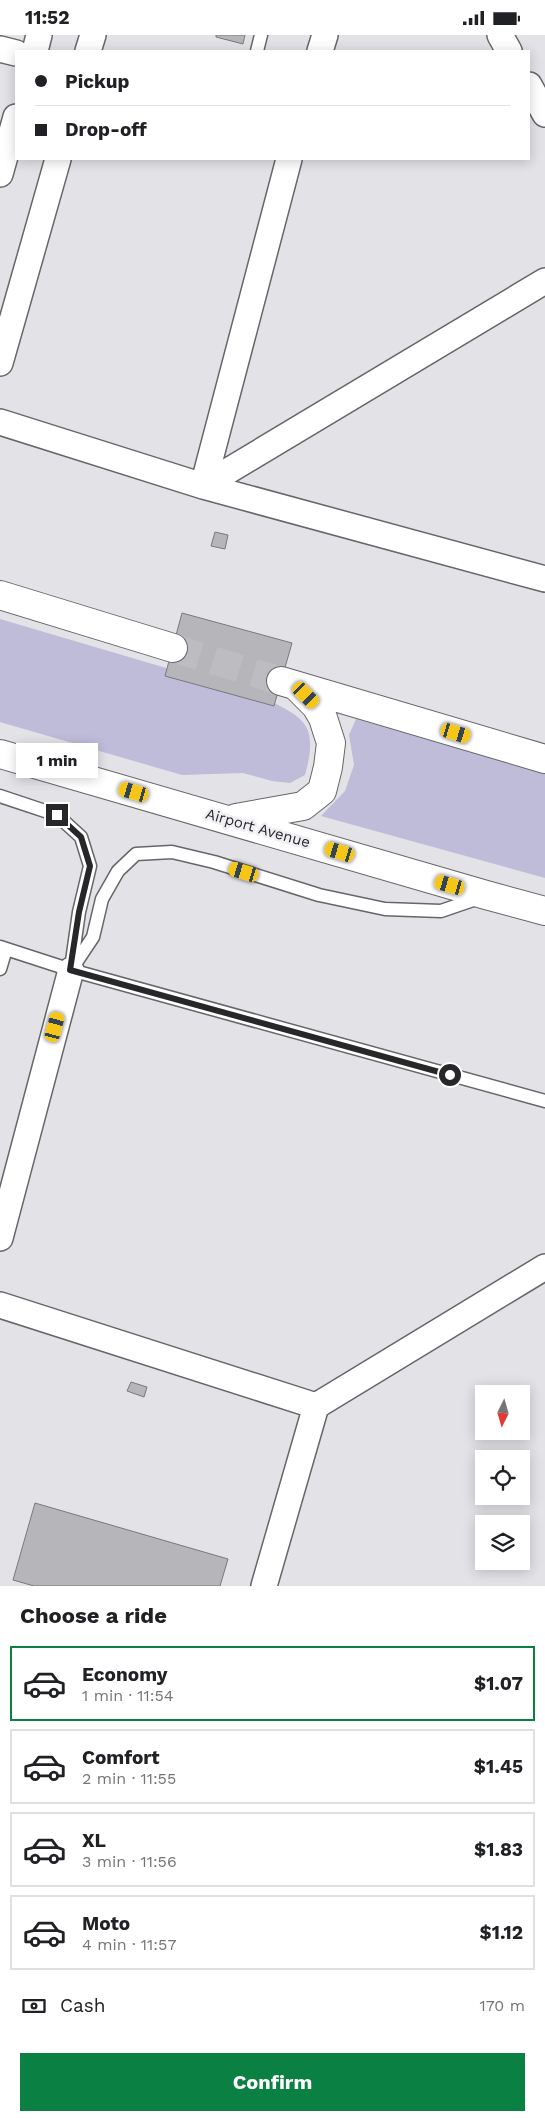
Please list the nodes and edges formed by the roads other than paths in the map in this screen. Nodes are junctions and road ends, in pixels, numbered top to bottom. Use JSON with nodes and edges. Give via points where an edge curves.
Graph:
{"nodes":[{"id":1,"x":39,"y":35,"type":"edge"},
{"id":2,"x":93,"y":35,"type":"edge"},
{"id":3,"x":261,"y":35,"type":"edge"},
{"id":4,"x":325,"y":35,"type":"edge"},
{"id":5,"x":500,"y":35,"type":"edge"},
{"id":6,"x":0,"y":49,"type":"edge"},
{"id":7,"x":35,"y":50,"type":"edge"},
{"id":8,"x":88,"y":50,"type":"edge"},
{"id":9,"x":257,"y":50,"type":"edge"},
{"id":10,"x":320,"y":50,"type":"edge"},
{"id":11,"x":508,"y":50,"type":"edge"},
{"id":12,"x":15,"y":53,"type":"edge"},
{"id":13,"x":530,"y":87,"type":"edge"},
{"id":14,"x":545,"y":114,"type":"edge"},
{"id":15,"x":15,"y":121,"type":"edge"},
{"id":16,"x":58,"y":160,"type":"edge"},
{"id":17,"x":289,"y":160,"type":"edge"},
{"id":18,"x":0,"y":174,"type":"edge"},
{"id":19,"x":545,"y":281,"type":"edge"},
{"id":20,"x":0,"y":363,"type":"edge"},
{"id":21,"x":0,"y":422,"type":"edge"},
{"id":22,"x":203,"y":486,"type":"junction"},
{"id":23,"x":545,"y":579,"type":"edge"},
{"id":24,"x":0,"y":595,"type":"edge"},
{"id":25,"x":173,"y":648,"type":"tunnel mouth"},
{"id":26,"x":0,"y":754,"type":"edge"},
{"id":27,"x":545,"y":759,"type":"edge"},
{"id":28,"x":0,"y":796,"type":"edge"},
{"id":29,"x":230,"y":819,"type":"junction"},
{"id":30,"x":486,"y":895,"type":"junction"},
{"id":31,"x":545,"y":911,"type":"edge"},
{"id":32,"x":3,"y":948,"type":"edge"},
{"id":33,"x":0,"y":969,"type":"edge"},
{"id":34,"x":70,"y":970,"type":"junction"},
{"id":35,"x":545,"y":1101,"type":"edge"},
{"id":36,"x":0,"y":1238,"type":"edge"},
{"id":37,"x":545,"y":1267,"type":"edge"},
{"id":38,"x":0,"y":1305,"type":"edge"},
{"id":39,"x":316,"y":1406,"type":"junction"},
{"id":40,"x":264,"y":1586,"type":"edge"}],
"edges":[{"from":1,"to":7,"type":"street"},
{"from":2,"to":8,"type":"street"},
{"from":3,"to":9,"type":"lane"},
{"from":4,"to":10,"type":"street"},
{"from":5,"to":11,"type":"street"},
{"from":6,"to":12,"type":"street"},
{"from":13,"to":14,"type":"street"},
{"from":15,"to":18,"type":"street"},
{"from":16,"to":20,"type":"street"},
{"from":17,"to":22,"type":"street"},
{"from":19,"to":22,"type":"street"},
{"from":21,"to":22,"type":"street"},
{"from":22,"to":23,"type":"street"},
{"from":24,"to":25,"type":"main road"},
{"from":26,"to":29,"type":"main road","name":"Airport Avenue"},
{"from":27,"to":29,"type":"main road","via":[[288,683],[316,706],[331,743],[322,791],[304,806]]},
{"from":28,"to":34,"type":"lane","via":[[57,815],[81,837],[90,866]]},
{"from":29,"to":30,"type":"main road","name":"Airport Avenue"},
{"from":30,"to":31,"type":"main road","name":"Airport Avenue"},
{"from":30,"to":34,"type":"lane","via":[[441,911],[384,909],[318,895],[172,852],[136,854],[118,871],[102,899],[93,937]]},
{"from":32,"to":33,"type":"lane"},
{"from":32,"to":34,"type":"lane"},
{"from":34,"to":35,"type":"lane"},
{"from":34,"to":36,"type":"street"},
{"from":37,"to":39,"type":"street"},
{"from":38,"to":39,"type":"street"},
{"from":39,"to":40,"type":"street"}]}
